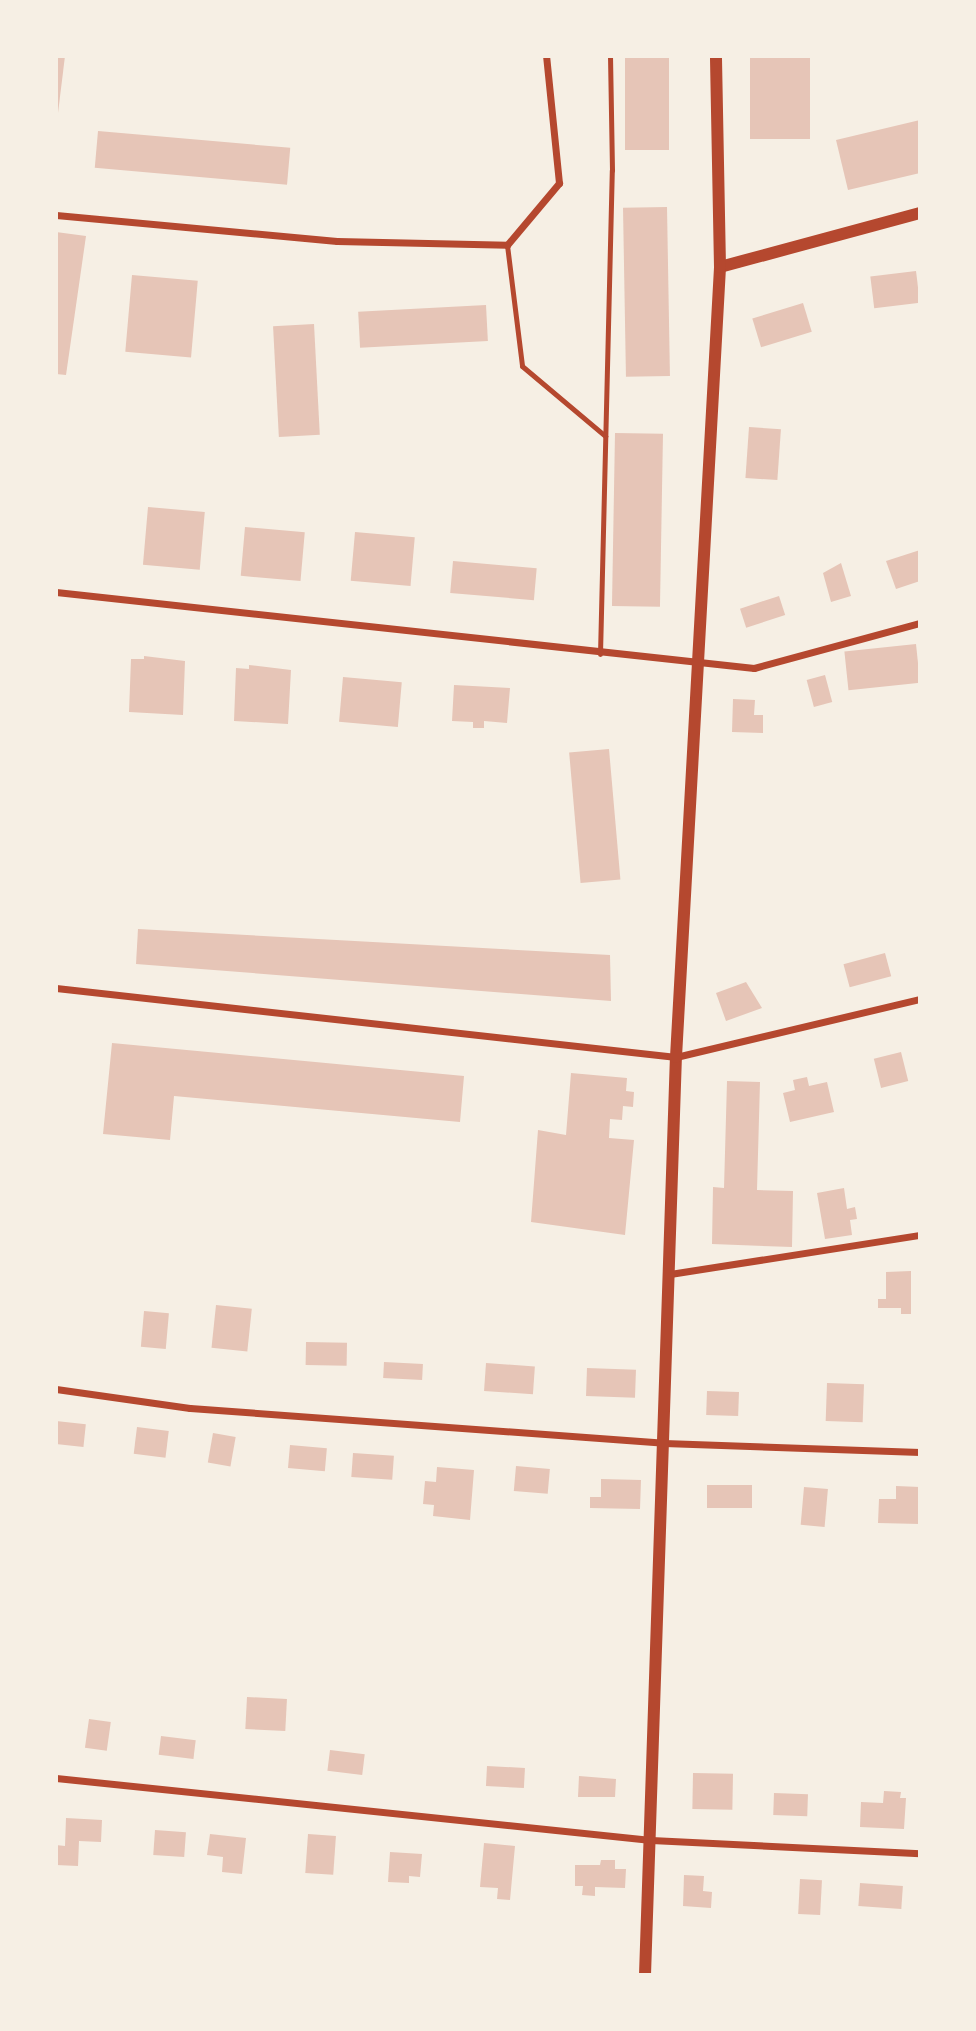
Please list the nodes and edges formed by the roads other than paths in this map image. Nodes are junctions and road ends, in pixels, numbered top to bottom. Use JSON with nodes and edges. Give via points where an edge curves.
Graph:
{"nodes":[{"id":1,"x":546,"y":56,"type":"edge"},
{"id":2,"x":610,"y":56,"type":"edge"},
{"id":3,"x":716,"y":56,"type":"edge"},
{"id":4,"x":920,"y":213,"type":"edge"},
{"id":5,"x":56,"y":215,"type":"edge"},
{"id":6,"x":507,"y":245,"type":"junction"},
{"id":7,"x":720,"y":267,"type":"junction"},
{"id":8,"x":606,"y":436,"type":"junction"},
{"id":9,"x":56,"y":592,"type":"edge"},
{"id":10,"x":920,"y":623,"type":"edge"},
{"id":11,"x":600,"y":654,"type":"junction"},
{"id":12,"x":699,"y":665,"type":"junction"},
{"id":13,"x":56,"y":988,"type":"edge"},
{"id":14,"x":920,"y":999,"type":"edge"},
{"id":15,"x":676,"y":1057,"type":"junction"},
{"id":16,"x":920,"y":1235,"type":"edge"},
{"id":17,"x":670,"y":1274,"type":"junction"},
{"id":18,"x":56,"y":1389,"type":"edge"},
{"id":19,"x":664,"y":1443,"type":"junction"},
{"id":20,"x":920,"y":1452,"type":"edge"},
{"id":21,"x":56,"y":1778,"type":"edge"},
{"id":22,"x":651,"y":1840,"type":"junction"},
{"id":23,"x":920,"y":1853,"type":"edge"},
{"id":24,"x":645,"y":1975,"type":"edge"}],
"edges":[{"from":1,"to":6,"type":"street","via":[[559,183]]},
{"from":2,"to":8,"type":"lane"},
{"from":3,"to":7,"type":"street"},
{"from":4,"to":7,"type":"street"},
{"from":5,"to":6,"type":"street","via":[[337,242]]},
{"from":6,"to":8,"type":"lane","via":[[522,366]]},
{"from":7,"to":12,"type":"street"},
{"from":8,"to":11,"type":"lane"},
{"from":9,"to":11,"type":"street"},
{"from":10,"to":12,"type":"street","via":[[754,668]]},
{"from":11,"to":12,"type":"street"},
{"from":12,"to":15,"type":"street"},
{"from":13,"to":15,"type":"street"},
{"from":14,"to":15,"type":"street"},
{"from":15,"to":17,"type":"street"},
{"from":16,"to":17,"type":"street"},
{"from":17,"to":19,"type":"street"},
{"from":18,"to":19,"type":"street","via":[[190,1408]]},
{"from":19,"to":20,"type":"street"},
{"from":19,"to":22,"type":"street"},
{"from":21,"to":22,"type":"street"},
{"from":22,"to":23,"type":"street"},
{"from":22,"to":24,"type":"street"}]}
